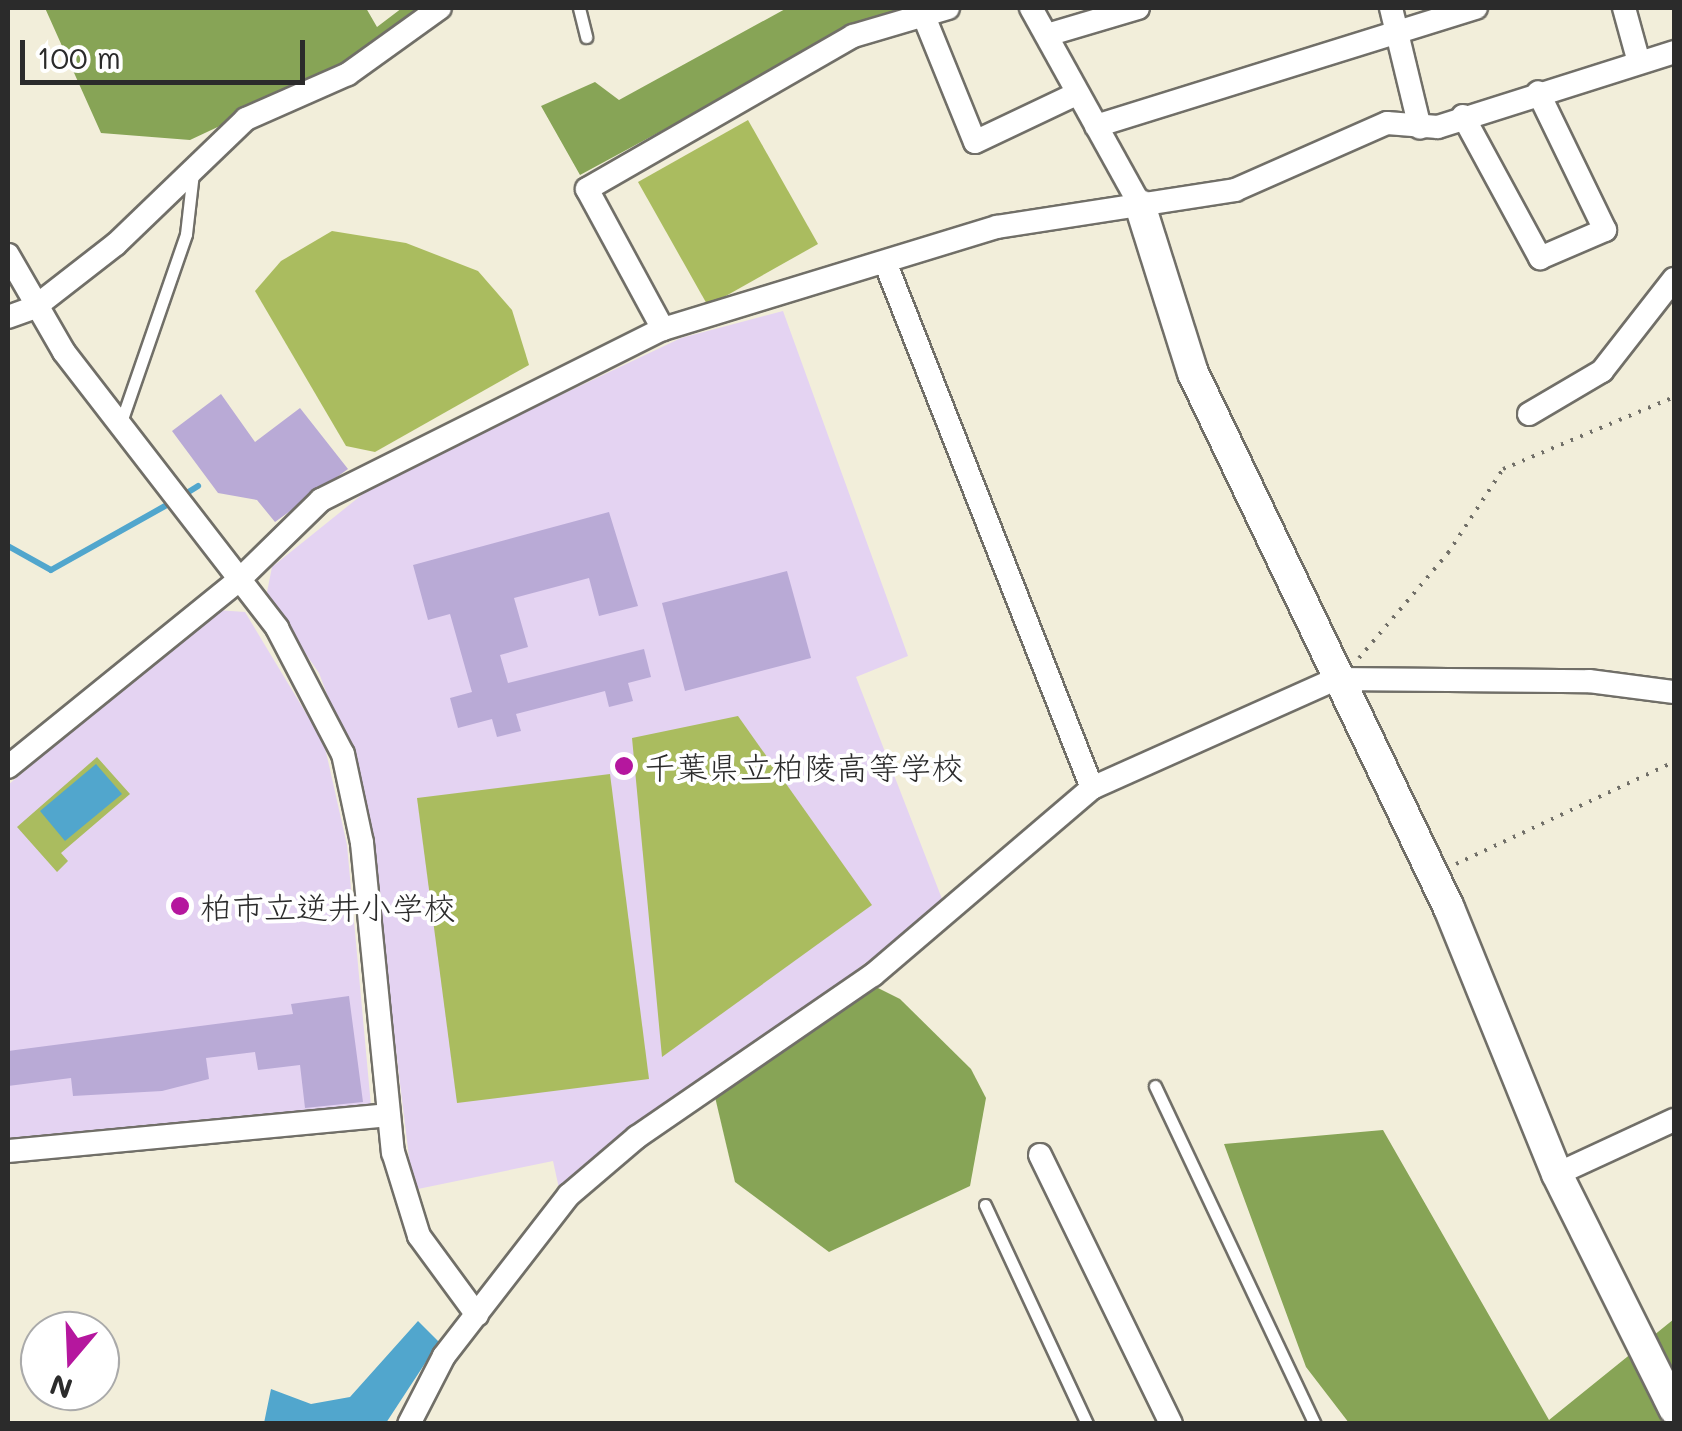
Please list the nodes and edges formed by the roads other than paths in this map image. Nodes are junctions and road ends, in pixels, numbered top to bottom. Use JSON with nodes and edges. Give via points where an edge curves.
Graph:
{"nodes":[{"id":1,"x":440,"y":8,"type":"edge"},
{"id":2,"x":578,"y":8,"type":"edge"},
{"id":3,"x":948,"y":8,"type":"edge"},
{"id":4,"x":1030,"y":8,"type":"edge"},
{"id":5,"x":1138,"y":8,"type":"edge"},
{"id":6,"x":1391,"y":8,"type":"edge"},
{"id":7,"x":1476,"y":8,"type":"edge"},
{"id":8,"x":1624,"y":8,"type":"edge"},
{"id":9,"x":923,"y":14,"type":"junction"},
{"id":10,"x":1399,"y":31,"type":"junction"},
{"id":11,"x":1047,"y":35,"type":"junction"},
{"id":12,"x":586,"y":37,"type":"dead end"},
{"id":13,"x":1674,"y":52,"type":"edge"},
{"id":14,"x":1638,"y":59,"type":"junction"},
{"id":15,"x":1538,"y":92,"type":"junction"},
{"id":16,"x":1076,"y":94,"type":"junction"},
{"id":17,"x":1463,"y":116,"type":"junction"},
{"id":18,"x":1096,"y":126,"type":"junction"},
{"id":19,"x":1420,"y":128,"type":"junction"},
{"id":20,"x":193,"y":171,"type":"junction"},
{"id":21,"x":1140,"y":206,"type":"junction"},
{"id":22,"x":8,"y":255,"type":"edge"},
{"id":23,"x":886,"y":267,"type":"junction"},
{"id":24,"x":1674,"y":279,"type":"edge"},
{"id":25,"x":35,"y":307,"type":"junction"},
{"id":26,"x":8,"y":317,"type":"edge"},
{"id":27,"x":664,"y":329,"type":"junction"},
{"id":28,"x":1530,"y":414,"type":"dead end"},
{"id":29,"x":122,"y":422,"type":"junction"},
{"id":30,"x":239,"y":580,"type":"junction"},
{"id":31,"x":1336,"y":679,"type":"junction"},
{"id":32,"x":1674,"y":692,"type":"edge"},
{"id":33,"x":8,"y":767,"type":"edge"},
{"id":34,"x":1092,"y":788,"type":"junction"},
{"id":35,"x":1155,"y":1086,"type":"dead end"},
{"id":36,"x":386,"y":1114,"type":"junction"},
{"id":37,"x":1674,"y":1120,"type":"edge"},
{"id":38,"x":8,"y":1151,"type":"edge"},
{"id":39,"x":1040,"y":1155,"type":"dead end"},
{"id":40,"x":1557,"y":1174,"type":"junction"},
{"id":41,"x":985,"y":1206,"type":"dead end"},
{"id":42,"x":477,"y":1315,"type":"junction"},
{"id":43,"x":1674,"y":1410,"type":"edge"},
{"id":44,"x":410,"y":1424,"type":"edge"},
{"id":45,"x":1087,"y":1424,"type":"edge"},
{"id":46,"x":1171,"y":1424,"type":"edge"},
{"id":47,"x":1316,"y":1424,"type":"edge"}],
"edges":[{"from":1,"to":20,"type":"street","via":[[363,66],[246,119]]},
{"from":2,"to":12,"type":"lane"},
{"from":3,"to":9,"type":"street"},
{"from":4,"to":11,"type":"street"},
{"from":5,"to":11,"type":"street"},
{"from":6,"to":10,"type":"street"},
{"from":7,"to":10,"type":"street"},
{"from":8,"to":14,"type":"street"},
{"from":9,"to":16,"type":"street","via":[[975,142]]},
{"from":9,"to":27,"type":"street","via":[[853,36],[587,188]]},
{"from":10,"to":18,"type":"street"},
{"from":10,"to":19,"type":"street"},
{"from":11,"to":16,"type":"street"},
{"from":13,"to":14,"type":"street"},
{"from":14,"to":15,"type":"street"},
{"from":15,"to":17,"type":"street"},
{"from":15,"to":17,"type":"street","via":[[1605,230],[1540,258]]},
{"from":16,"to":18,"type":"street"},
{"from":17,"to":19,"type":"street"},
{"from":18,"to":21,"type":"street"},
{"from":19,"to":21,"type":"street","via":[[1387,123],[1235,190]]},
{"from":20,"to":25,"type":"street"},
{"from":20,"to":29,"type":"lane","via":[[186,234]]},
{"from":21,"to":23,"type":"street","via":[[996,227]]},
{"from":21,"to":31,"type":"street","via":[[1170,320]]},
{"from":22,"to":25,"type":"street"},
{"from":23,"to":27,"type":"street"},
{"from":23,"to":34,"type":"street"},
{"from":24,"to":28,"type":"street","via":[[1602,372]]},
{"from":25,"to":26,"type":"street"},
{"from":25,"to":29,"type":"street"},
{"from":27,"to":30,"type":"street","via":[[518,407],[361,474]]},
{"from":29,"to":30,"type":"street"},
{"from":30,"to":33,"type":"street"},
{"from":30,"to":36,"type":"street","via":[[307,676],[344,754],[362,843]]},
{"from":31,"to":32,"type":"street","via":[[1590,681]]},
{"from":31,"to":34,"type":"street"},
{"from":31,"to":40,"type":"street","via":[[1434,874]]},
{"from":34,"to":42,"type":"street","via":[[872,976],[596,1172]]},
{"from":35,"to":47,"type":"lane"},
{"from":36,"to":38,"type":"street","via":[[293,1130]]},
{"from":36,"to":42,"type":"street","via":[[419,1236]]},
{"from":37,"to":40,"type":"street"},
{"from":39,"to":46,"type":"street"},
{"from":40,"to":43,"type":"street"},
{"from":41,"to":45,"type":"lane"},
{"from":42,"to":44,"type":"street"}]}
